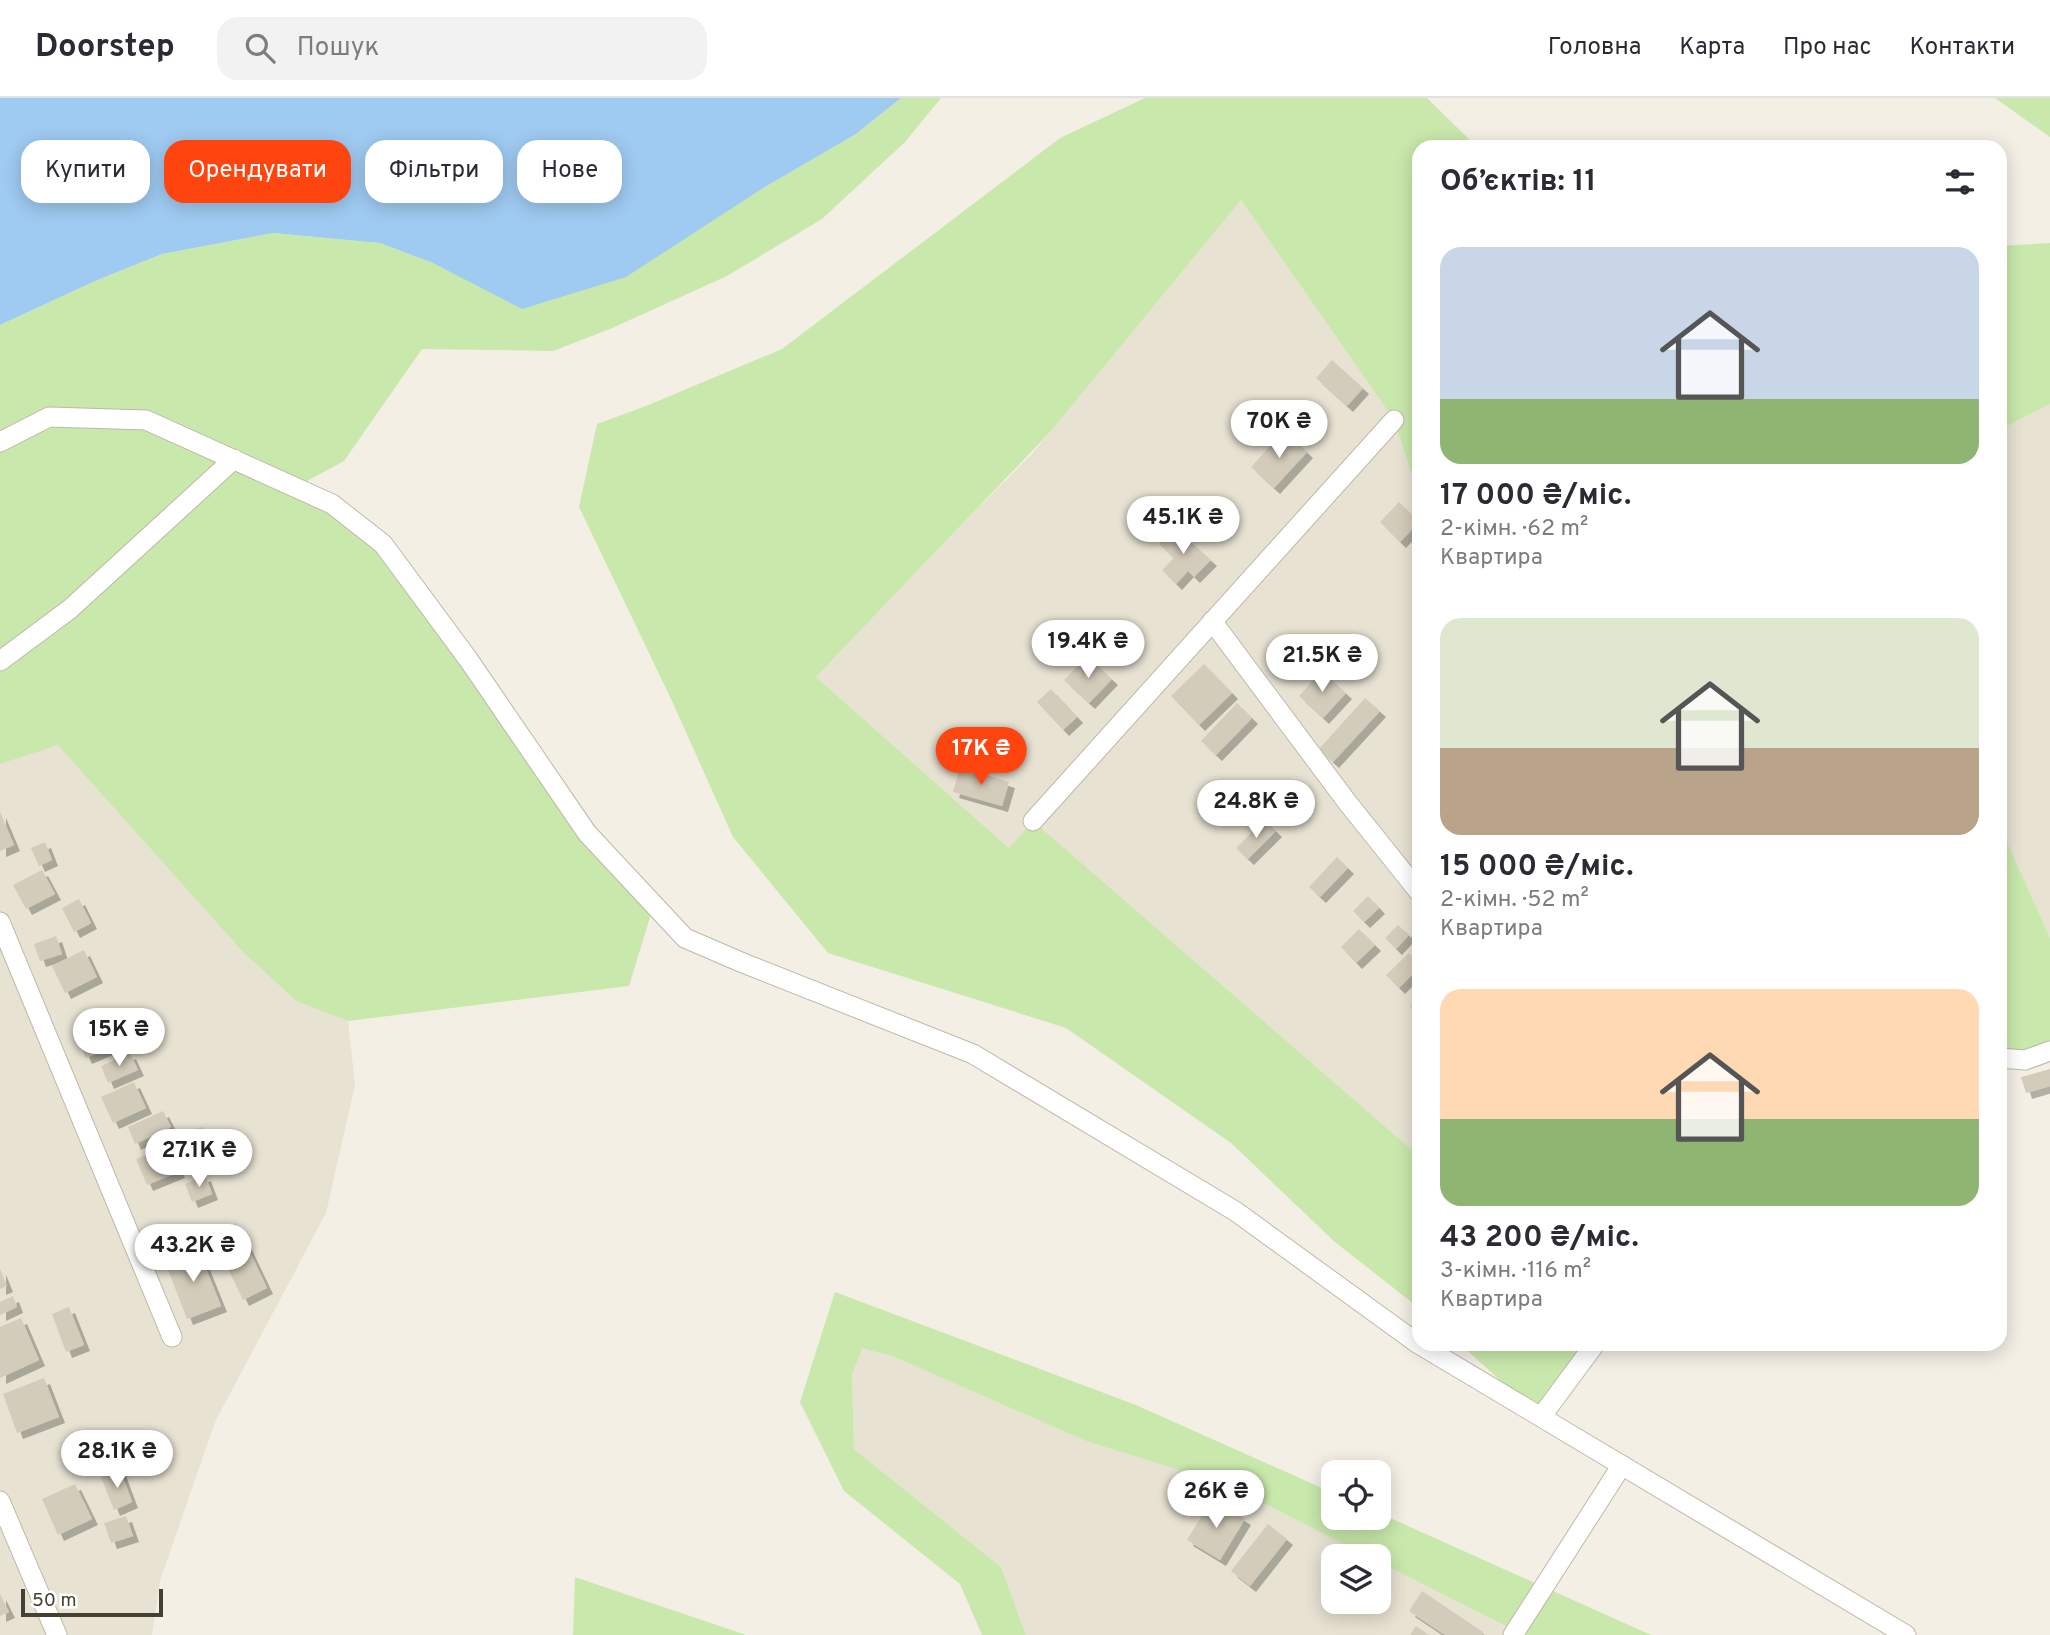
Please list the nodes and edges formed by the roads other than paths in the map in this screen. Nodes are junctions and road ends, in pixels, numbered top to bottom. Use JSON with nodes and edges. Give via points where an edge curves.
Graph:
{"nodes":[{"id":1,"x":1394,"y":421,"type":"dead end"},
{"id":2,"x":0,"y":442,"type":"edge"},
{"id":3,"x":234,"y":459,"type":"junction"},
{"id":4,"x":1212,"y":621,"type":"junction"},
{"id":5,"x":0,"y":662,"type":"edge"},
{"id":6,"x":1033,"y":821,"type":"dead end"},
{"id":7,"x":1412,"y":883,"type":"edge"},
{"id":8,"x":0,"y":922,"type":"edge"},
{"id":9,"x":2050,"y":1051,"type":"edge"},
{"id":10,"x":2007,"y":1059,"type":"edge"},
{"id":11,"x":172,"y":1337,"type":"dead end"},
{"id":12,"x":1412,"y":1339,"type":"edge"},
{"id":13,"x":1430,"y":1351,"type":"edge"},
{"id":14,"x":1590,"y":1351,"type":"edge"},
{"id":15,"x":1541,"y":1417,"type":"junction"},
{"id":16,"x":1622,"y":1465,"type":"junction"},
{"id":17,"x":0,"y":1501,"type":"edge"},
{"id":18,"x":57,"y":1635,"type":"edge"},
{"id":19,"x":1513,"y":1635,"type":"edge"},
{"id":20,"x":1906,"y":1635,"type":"edge"}],
"edges":[{"from":1,"to":4,"type":"street"},
{"from":2,"to":3,"type":"street","via":[[49,417],[146,420]]},
{"from":3,"to":5,"type":"street","via":[[70,608]]},
{"from":3,"to":12,"type":"street","via":[[332,504],[383,544],[587,833],[685,938],[973,1054],[1235,1211]]},
{"from":4,"to":6,"type":"street"},
{"from":4,"to":7,"type":"street"},
{"from":8,"to":11,"type":"street"},
{"from":9,"to":10,"type":"street","via":[[2025,1060]]},
{"from":13,"to":15,"type":"street"},
{"from":14,"to":15,"type":"street"},
{"from":15,"to":16,"type":"street"},
{"from":16,"to":19,"type":"street"},
{"from":16,"to":20,"type":"street"},
{"from":17,"to":18,"type":"street"}]}
